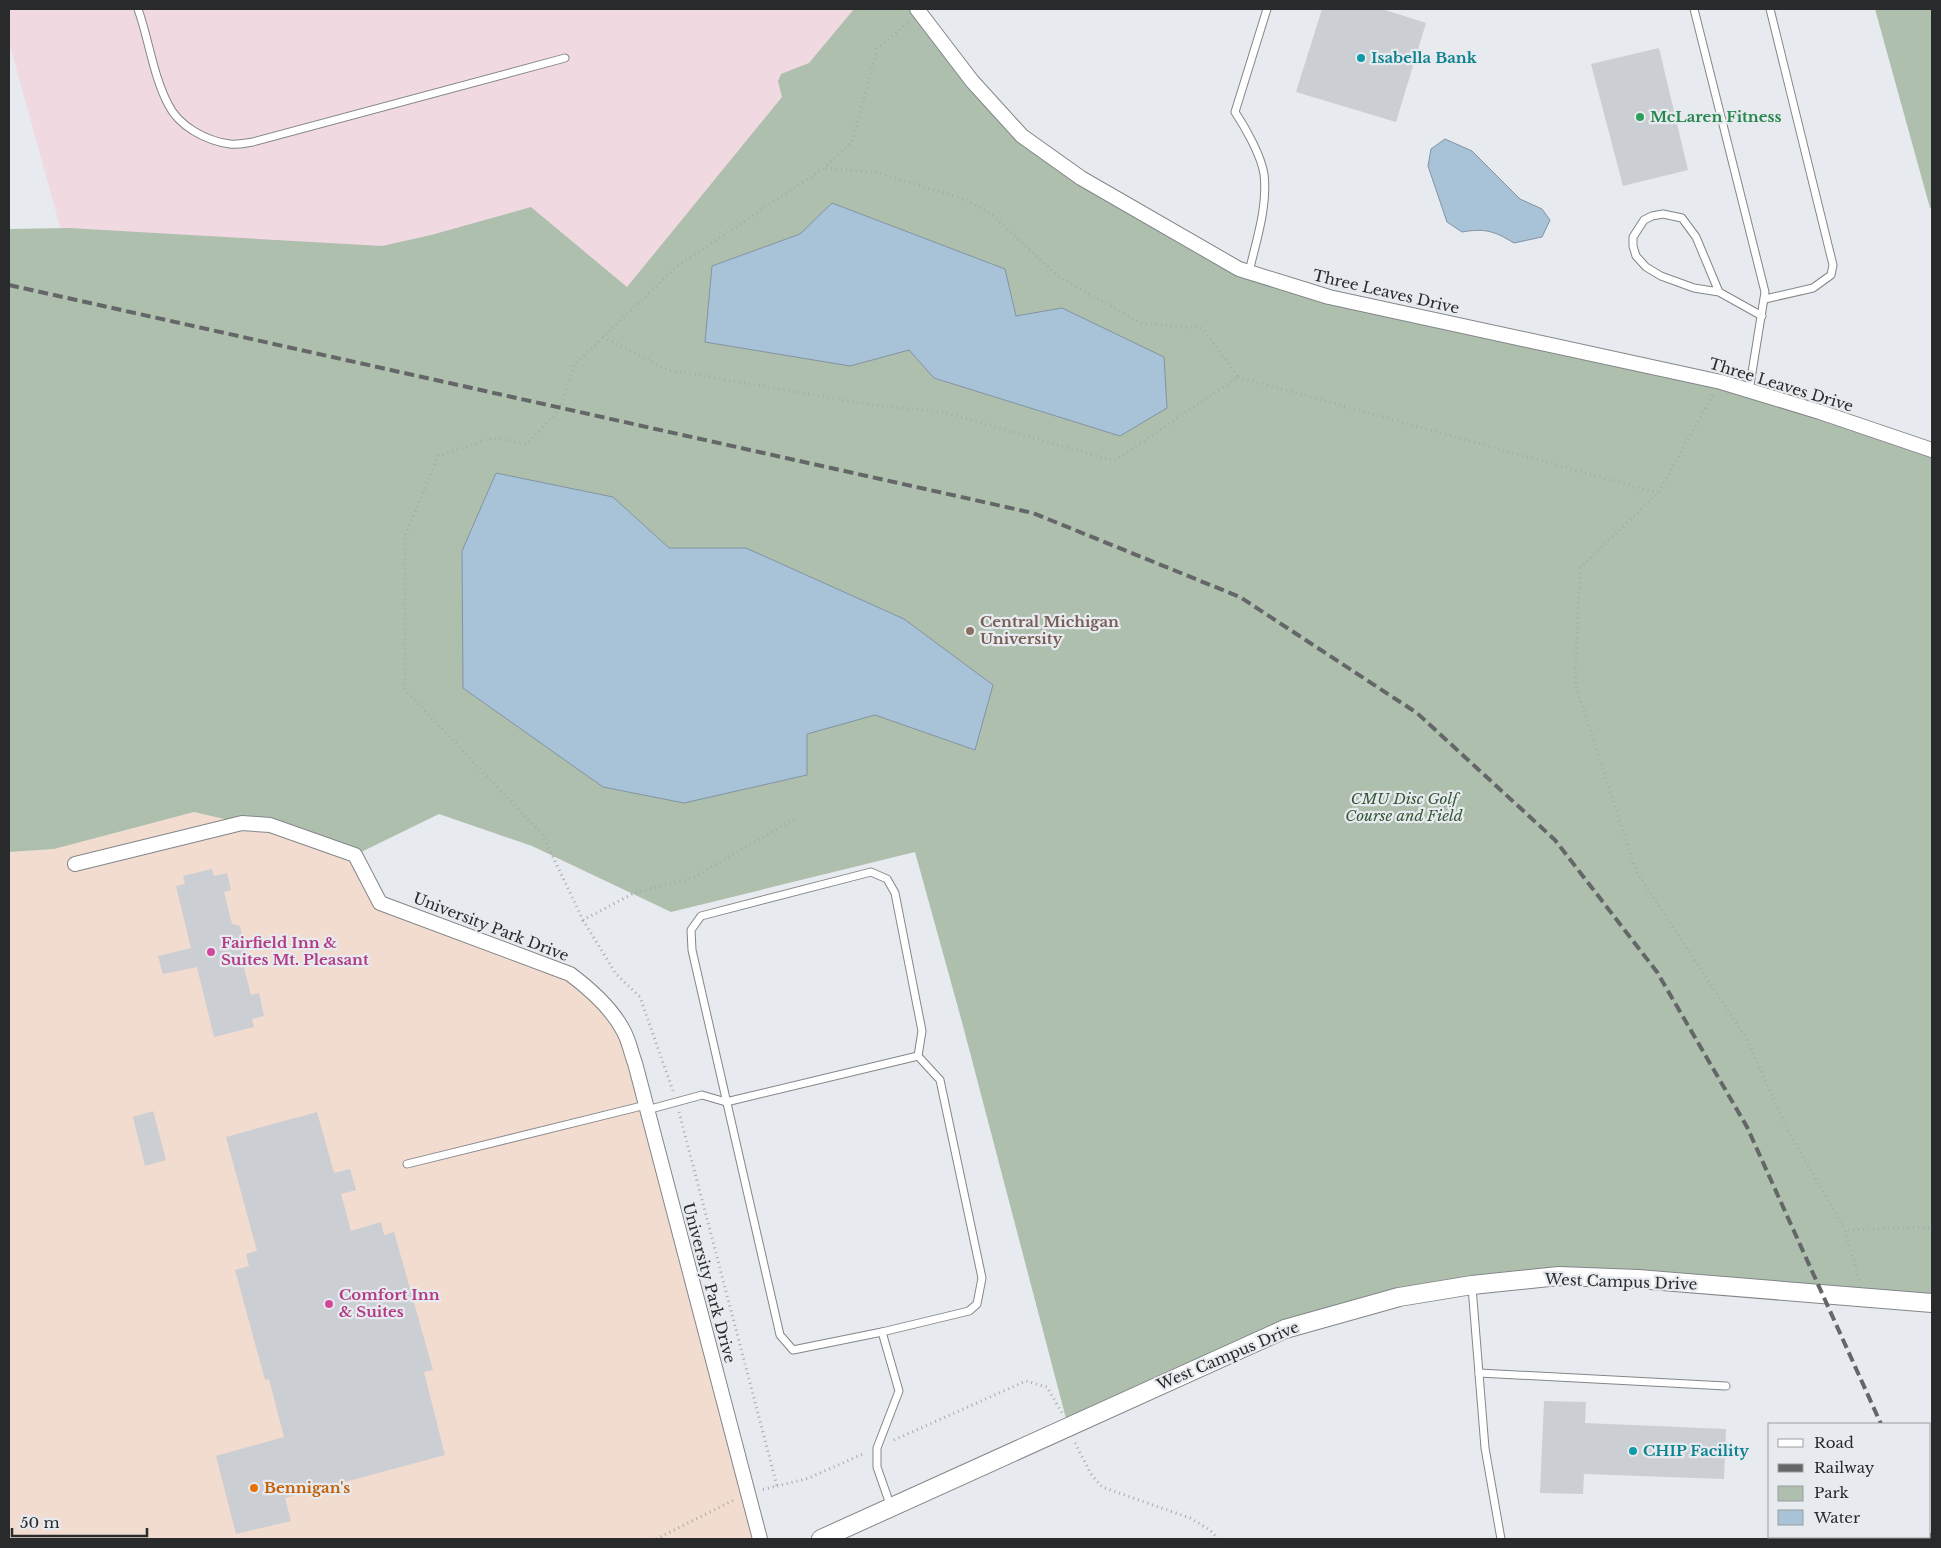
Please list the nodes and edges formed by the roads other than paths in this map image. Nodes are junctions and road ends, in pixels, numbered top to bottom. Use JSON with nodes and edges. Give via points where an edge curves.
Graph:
{"nodes":[{"id":1,"x":138,"y":9,"type":"edge"},
{"id":2,"x":917,"y":9,"type":"edge"},
{"id":3,"x":1267,"y":9,"type":"edge"},
{"id":4,"x":1694,"y":9,"type":"edge"},
{"id":5,"x":1770,"y":9,"type":"edge"},
{"id":6,"x":565,"y":58,"type":"dead end"},
{"id":7,"x":1249,"y":272,"type":"junction"},
{"id":8,"x":1719,"y":292,"type":"junction"},
{"id":9,"x":1765,"y":300,"type":"junction"},
{"id":10,"x":1762,"y":316,"type":"junction"},
{"id":11,"x":1749,"y":391,"type":"junction"},
{"id":12,"x":1932,"y":450,"type":"edge"},
{"id":13,"x":75,"y":864,"type":"dead end"},
{"id":14,"x":918,"y":1056,"type":"junction"},
{"id":15,"x":726,"y":1102,"type":"junction"},
{"id":16,"x":647,"y":1107,"type":"junction"},
{"id":17,"x":407,"y":1164,"type":"dead end"},
{"id":18,"x":1472,"y":1285,"type":"junction"},
{"id":19,"x":1932,"y":1303,"type":"edge"},
{"id":20,"x":882,"y":1332,"type":"junction"},
{"id":21,"x":1479,"y":1373,"type":"junction"},
{"id":22,"x":1726,"y":1386,"type":"dead end"},
{"id":23,"x":892,"y":1507,"type":"junction"},
{"id":24,"x":760,"y":1539,"type":"edge"},
{"id":25,"x":821,"y":1539,"type":"edge"},
{"id":26,"x":1501,"y":1539,"type":"edge"}],
"edges":[{"from":1,"to":6,"type":"lane","via":[[168,106],[196,132],[233,145]]},
{"from":2,"to":7,"type":"street","name":"Three Leaves Drive","via":[[972,81],[1022,136],[1081,178]]},
{"from":3,"to":7,"type":"lane","via":[[1235,112],[1264,173],[1265,196]]},
{"from":4,"to":9,"type":"lane","via":[[1766,292]]},
{"from":5,"to":9,"type":"lane","via":[[1833,265],[1832,275],[1813,288]]},
{"from":7,"to":11,"type":"street","name":"Three Leaves Drive","via":[[1330,297],[1721,382]]},
{"from":8,"to":8,"type":"lane","via":[[1694,288],[1646,267],[1632,246],[1633,237],[1644,220],[1663,214],[1682,218],[1696,237]]},
{"from":8,"to":10,"type":"lane"},
{"from":9,"to":10,"type":"lane"},
{"from":10,"to":11,"type":"lane"},
{"from":11,"to":12,"type":"street","name":"Three Leaves Drive"},
{"from":13,"to":16,"type":"street","name":"University Park Drive","via":[[242,823],[270,825],[355,855],[380,903],[570,974],[587,987],[624,1031]]},
{"from":14,"to":15,"type":"lane"},
{"from":14,"to":15,"type":"lane","via":[[922,1031],[895,894],[887,879],[871,872],[701,916],[691,930],[692,950]]},
{"from":14,"to":20,"type":"lane","via":[[940,1080],[982,1278],[977,1304],[969,1311]]},
{"from":15,"to":16,"type":"lane","via":[[702,1095]]},
{"from":15,"to":20,"type":"lane","via":[[780,1335],[793,1350]]},
{"from":16,"to":17,"type":"lane"},
{"from":16,"to":24,"type":"street","name":"University Park Drive"},
{"from":18,"to":19,"type":"street","name":"West Campus Drive","via":[[1559,1276],[1638,1279]]},
{"from":18,"to":21,"type":"lane"},
{"from":18,"to":23,"type":"street","name":"West Campus Drive","via":[[1399,1297],[1285,1329]]},
{"from":20,"to":23,"type":"lane","via":[[899,1391],[877,1448],[877,1467]]},
{"from":21,"to":22,"type":"lane"},
{"from":21,"to":26,"type":"lane","via":[[1485,1448]]},
{"from":23,"to":25,"type":"street","name":"West Campus Drive"}]}
